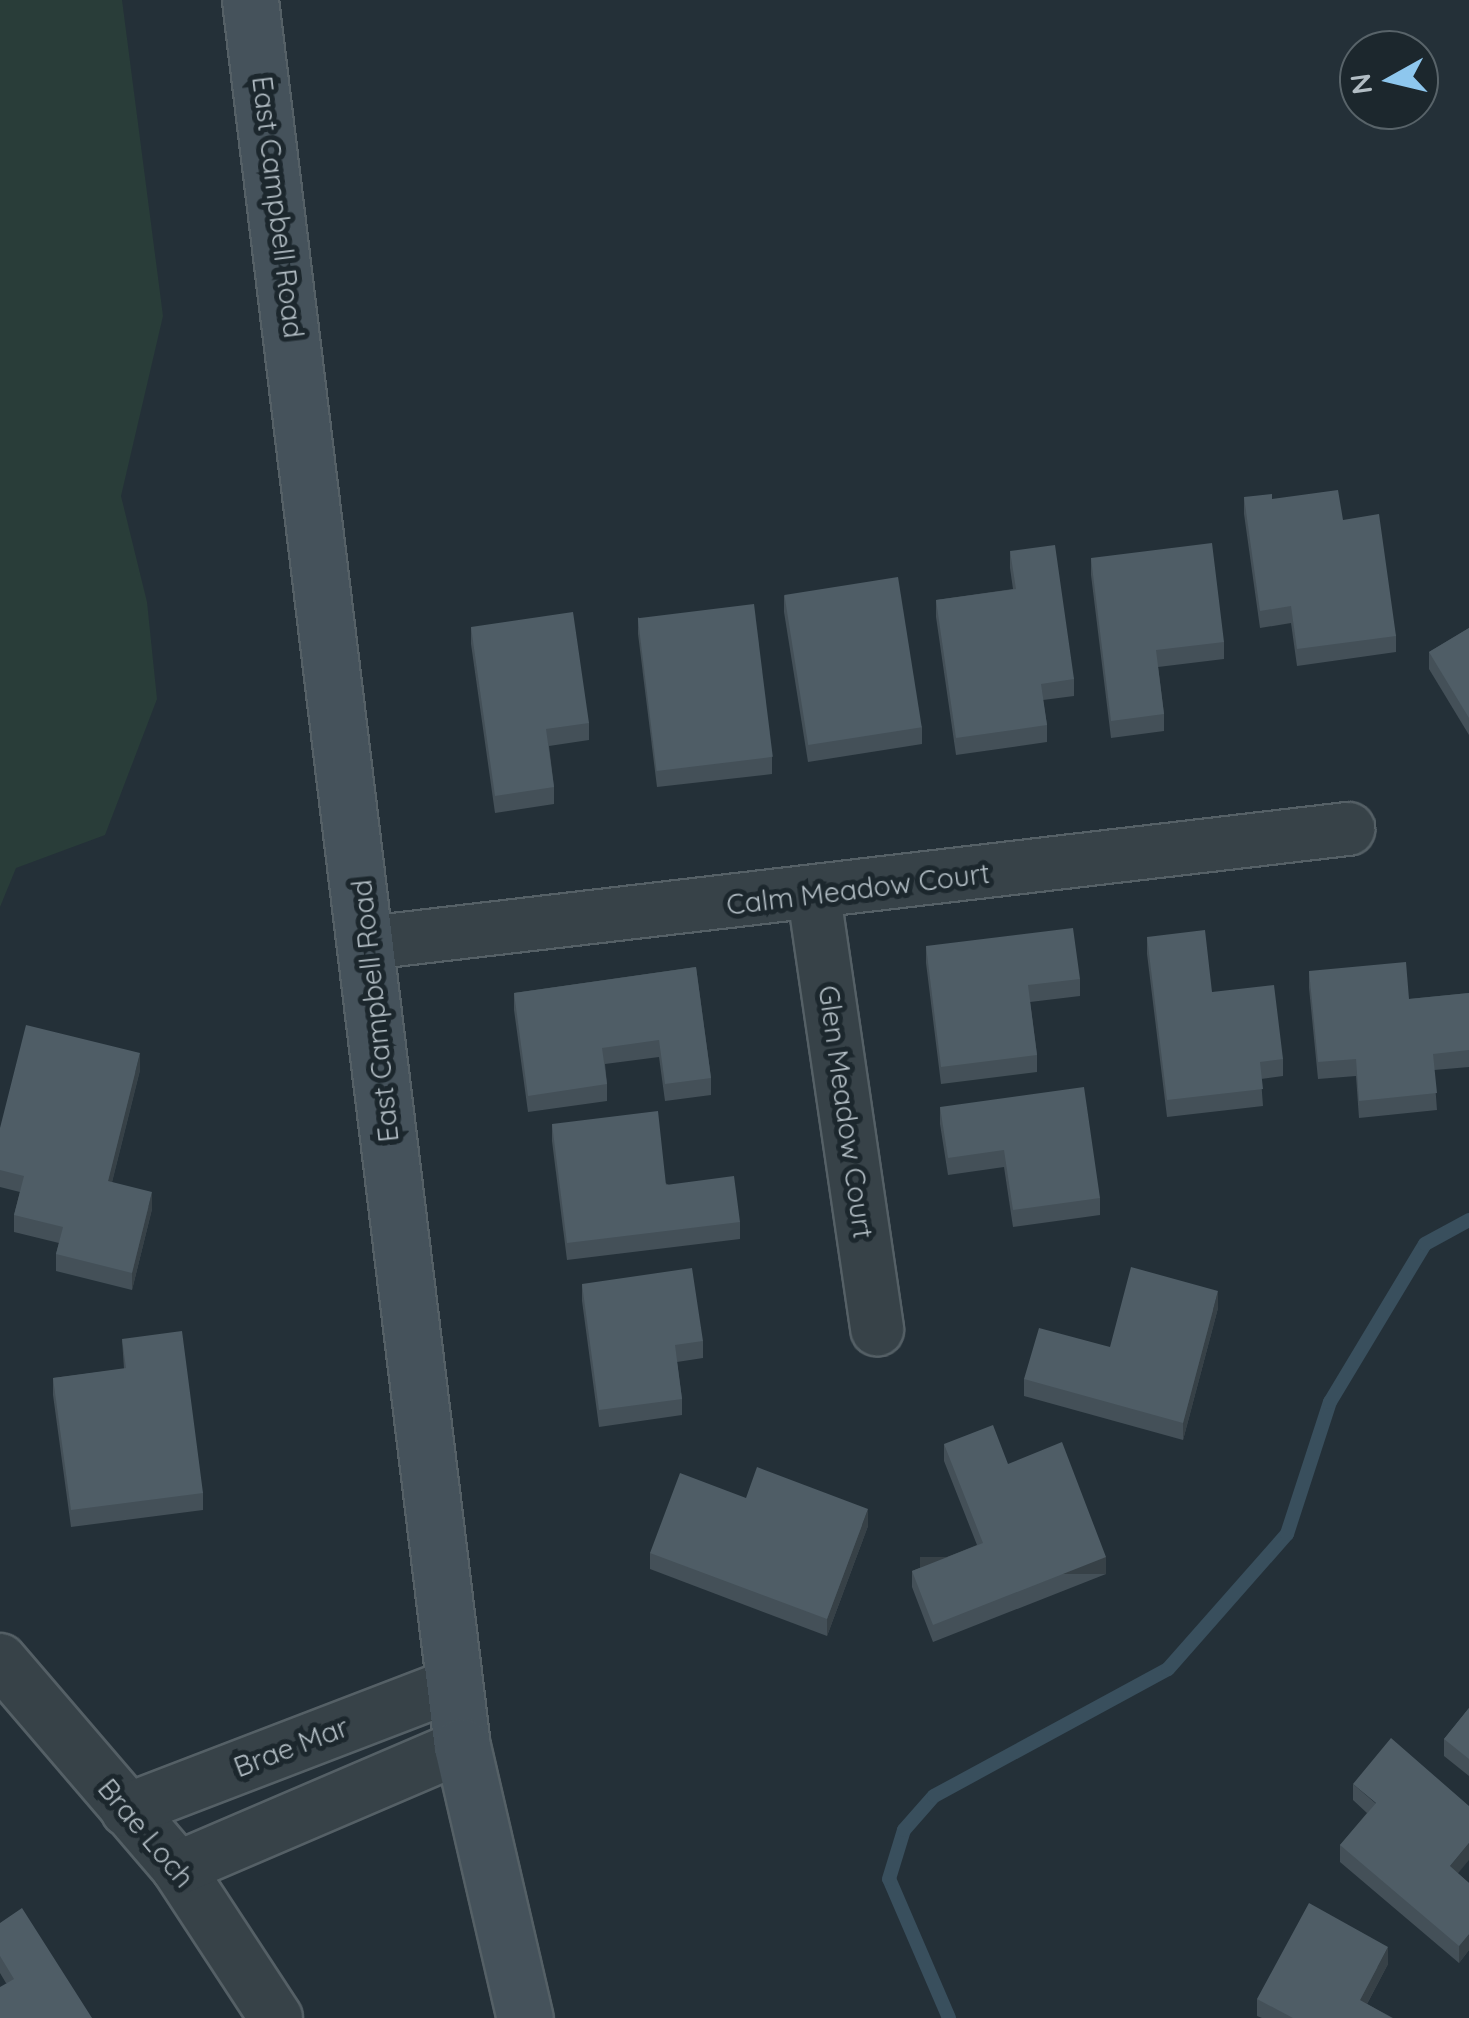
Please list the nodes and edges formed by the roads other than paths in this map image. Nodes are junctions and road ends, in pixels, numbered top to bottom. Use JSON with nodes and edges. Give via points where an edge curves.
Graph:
{"nodes":[{"id":1,"x":250,"y":0,"type":"edge"},
{"id":2,"x":1348,"y":829,"type":"dead end"},
{"id":3,"x":814,"y":896,"type":"junction"},
{"id":4,"x":368,"y":943,"type":"junction"},
{"id":5,"x":877,"y":1329,"type":"dead end"},
{"id":6,"x":0,"y":1660,"type":"edge"},
{"id":7,"x":455,"y":1684,"type":"junction"},
{"id":8,"x":462,"y":1746,"type":"junction"},
{"id":9,"x":127,"y":1810,"type":"junction"},
{"id":10,"x":178,"y":1868,"type":"junction"},
{"id":11,"x":276,"y":2018,"type":"edge"},
{"id":12,"x":524,"y":2018,"type":"edge"}],
"edges":[{"from":1,"to":4,"type":"main road","name":"East Campbell Road"},
{"from":2,"to":3,"type":"street","name":"Calm Meadow Court"},
{"from":3,"to":4,"type":"street","name":"Calm Meadow Court"},
{"from":3,"to":5,"type":"street","name":"Glen Meadow Court"},
{"from":4,"to":7,"type":"main road","name":"East Campbell Road"},
{"from":6,"to":9,"type":"street","name":"Brae Loch"},
{"from":7,"to":8,"type":"main road","name":"East Campbell Road"},
{"from":7,"to":9,"type":"street","name":"Brae Mar"},
{"from":8,"to":10,"type":"street"},
{"from":8,"to":12,"type":"main road","name":"East Campbell Road"},
{"from":9,"to":10,"type":"street","name":"Brae Loch"},
{"from":10,"to":11,"type":"street","name":"Brae Loch"}]}
